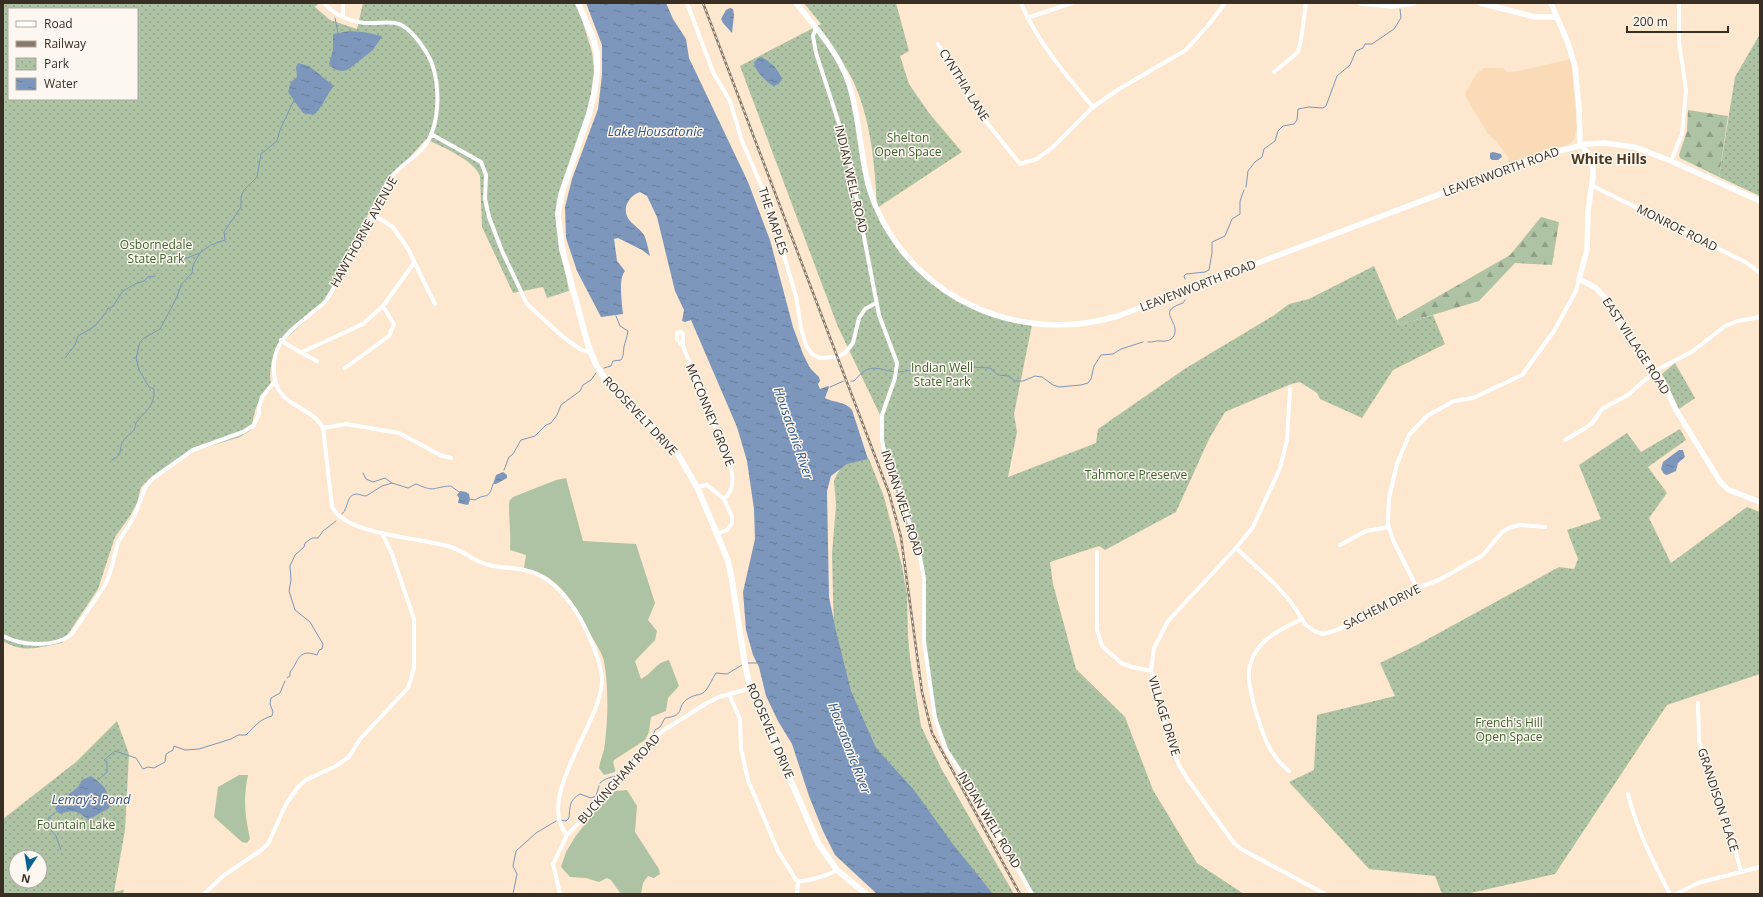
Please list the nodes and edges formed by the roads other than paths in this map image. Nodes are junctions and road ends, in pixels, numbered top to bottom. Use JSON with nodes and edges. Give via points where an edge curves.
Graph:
{"nodes":[{"id":1,"x":324,"y":3,"type":"edge"},
{"id":2,"x":343,"y":3,"type":"edge"},
{"id":3,"x":578,"y":3,"type":"edge"},
{"id":4,"x":687,"y":3,"type":"edge"},
{"id":5,"x":796,"y":3,"type":"edge"},
{"id":6,"x":1021,"y":3,"type":"edge"},
{"id":7,"x":1072,"y":3,"type":"edge"},
{"id":8,"x":1225,"y":3,"type":"edge"},
{"id":9,"x":1306,"y":3,"type":"edge"},
{"id":10,"x":1360,"y":3,"type":"edge"},
{"id":11,"x":1414,"y":3,"type":"edge"},
{"id":12,"x":1480,"y":3,"type":"edge"},
{"id":13,"x":1551,"y":3,"type":"edge"},
{"id":14,"x":1679,"y":3,"type":"edge"},
{"id":15,"x":1384,"y":4,"type":"edge"},
{"id":16,"x":342,"y":17,"type":"junction"},
{"id":17,"x":1555,"y":17,"type":"junction"},
{"id":18,"x":1027,"y":18,"type":"junction"},
{"id":19,"x":816,"y":28,"type":"junction"},
{"id":20,"x":938,"y":44,"type":"dead end"},
{"id":21,"x":1274,"y":72,"type":"dead end"},
{"id":22,"x":1093,"y":107,"type":"junction"},
{"id":23,"x":431,"y":134,"type":"junction"},
{"id":24,"x":1581,"y":145,"type":"junction"},
{"id":25,"x":1671,"y":161,"type":"junction"},
{"id":26,"x":1593,"y":186,"type":"junction"},
{"id":27,"x":1760,"y":201,"type":"edge"},
{"id":28,"x":373,"y":215,"type":"junction"},
{"id":29,"x":414,"y":263,"type":"junction"},
{"id":30,"x":1760,"y":273,"type":"edge"},
{"id":31,"x":1579,"y":279,"type":"junction"},
{"id":32,"x":876,"y":303,"type":"junction"},
{"id":33,"x":435,"y":304,"type":"dead end"},
{"id":34,"x":383,"y":306,"type":"junction"},
{"id":35,"x":1760,"y":317,"type":"edge"},
{"id":36,"x":281,"y":340,"type":"junction"},
{"id":37,"x":683,"y":346,"type":"dead end"},
{"id":38,"x":302,"y":352,"type":"junction"},
{"id":39,"x":590,"y":353,"type":"junction"},
{"id":40,"x":317,"y":361,"type":"dead end"},
{"id":41,"x":345,"y":368,"type":"dead end"},
{"id":42,"x":1655,"y":371,"type":"junction"},
{"id":43,"x":275,"y":381,"type":"junction"},
{"id":44,"x":1290,"y":390,"type":"dead end"},
{"id":45,"x":323,"y":428,"type":"junction"},
{"id":46,"x":1565,"y":440,"type":"dead end"},
{"id":47,"x":451,"y":458,"type":"dead end"},
{"id":48,"x":696,"y":487,"type":"junction"},
{"id":49,"x":724,"y":499,"type":"junction"},
{"id":50,"x":1760,"y":502,"type":"edge"},
{"id":51,"x":1389,"y":527,"type":"junction"},
{"id":52,"x":1545,"y":527,"type":"dead end"},
{"id":53,"x":382,"y":533,"type":"junction"},
{"id":54,"x":717,"y":534,"type":"junction"},
{"id":55,"x":1340,"y":544,"type":"dead end"},
{"id":56,"x":1236,"y":548,"type":"junction"},
{"id":57,"x":1098,"y":552,"type":"dead end"},
{"id":58,"x":1417,"y":588,"type":"junction"},
{"id":59,"x":1302,"y":619,"type":"junction"},
{"id":60,"x":3,"y":636,"type":"edge"},
{"id":61,"x":1150,"y":671,"type":"junction"},
{"id":62,"x":751,"y":688,"type":"junction"},
{"id":63,"x":729,"y":694,"type":"junction"},
{"id":64,"x":1698,"y":703,"type":"dead end"},
{"id":65,"x":1289,"y":771,"type":"dead end"},
{"id":66,"x":1628,"y":794,"type":"dead end"},
{"id":67,"x":567,"y":835,"type":"junction"},
{"id":68,"x":1760,"y":867,"type":"edge"},
{"id":69,"x":837,"y":870,"type":"junction"},
{"id":70,"x":1741,"y":872,"type":"junction"},
{"id":71,"x":798,"y":881,"type":"junction"},
{"id":72,"x":204,"y":894,"type":"edge"},
{"id":73,"x":560,"y":894,"type":"edge"},
{"id":74,"x":796,"y":894,"type":"edge"},
{"id":75,"x":866,"y":894,"type":"edge"},
{"id":76,"x":1032,"y":894,"type":"edge"},
{"id":77,"x":1325,"y":894,"type":"edge"},
{"id":78,"x":1670,"y":894,"type":"edge"},
{"id":79,"x":1676,"y":894,"type":"edge"}],
"edges":[{"from":1,"to":16,"type":"street","name":"HAWTHORNE AVENUE"},
{"from":2,"to":16,"type":"street"},
{"from":3,"to":39,"type":"main road","name":"ROOSEVELT DRIVE","via":[[593,38],[597,54],[597,72],[589,114],[567,175],[558,214],[562,249]]},
{"from":4,"to":32,"type":"street","name":"THE MAPLES","via":[[713,72],[730,101],[742,141],[767,199],[796,296],[806,345],[812,354],[820,358],[837,357],[845,353],[853,343],[859,318],[865,309]]},
{"from":5,"to":19,"type":"main road","name":"LEAVENWORTH ROAD"},
{"from":6,"to":18,"type":"street"},
{"from":7,"to":18,"type":"street"},
{"from":8,"to":22,"type":"street","via":[[1186,50]]},
{"from":9,"to":21,"type":"street","via":[[1298,52]]},
{"from":10,"to":15,"type":"main road"},
{"from":11,"to":15,"type":"main road"},
{"from":12,"to":17,"type":"main road","via":[[1535,17]]},
{"from":13,"to":17,"type":"main road"},
{"from":14,"to":25,"type":"street","via":[[1679,42],[1686,90],[1682,134]]},
{"from":16,"to":23,"type":"street","name":"HAWTHORNE AVENUE","via":[[364,23],[400,24],[424,50],[431,61],[438,98]]},
{"from":17,"to":24,"type":"main road","via":[[1568,43],[1575,67]]},
{"from":18,"to":22,"type":"street","via":[[1057,64]]},
{"from":19,"to":24,"type":"main road","name":"LEAVENWORTH ROAD","via":[[849,83],[868,182],[880,216],[901,250],[928,277],[953,296],[984,311],[1024,323],[1072,325],[1118,316],[1544,155]]},
{"from":19,"to":32,"type":"street","name":"INDIAN WELL ROAD","via":[[813,33],[816,53],[844,139]]},
{"from":20,"to":22,"type":"street","name":"CYNTHIA LANE","via":[[976,109],[1020,164],[1037,159],[1053,147]]},
{"from":23,"to":28,"type":"street","name":"HAWTHORNE AVENUE","via":[[421,150],[391,176]]},
{"from":23,"to":39,"type":"street","via":[[481,162],[486,175],[485,198],[489,217],[527,304],[563,337]]},
{"from":24,"to":25,"type":"main road","name":"LEAVENWORTH ROAD","via":[[1622,144]]},
{"from":24,"to":26,"type":"main road","via":[[1587,152],[1593,168]]},
{"from":25,"to":27,"type":"main road","name":"LEAVENWORTH ROAD"},
{"from":26,"to":30,"type":"street","name":"MONROE ROAD","via":[[1747,263]]},
{"from":26,"to":31,"type":"main road","via":[[1588,212],[1587,250]]},
{"from":28,"to":29,"type":"street","via":[[393,227]]},
{"from":28,"to":36,"type":"street","name":"HAWTHORNE AVENUE","via":[[348,257],[327,301]]},
{"from":29,"to":33,"type":"street"},
{"from":29,"to":34,"type":"street"},
{"from":31,"to":42,"type":"main road","name":"EAST VILLAGE ROAD","via":[[1596,288],[1606,299],[1621,327]]},
{"from":31,"to":51,"type":"street","via":[[1573,297],[1554,331],[1522,375],[1473,398],[1454,401],[1427,416],[1409,435],[1397,464],[1389,498]]},
{"from":32,"to":76,"type":"street","name":"INDIAN WELL ROAD","via":[[883,330],[896,359],[897,370],[882,415],[882,440],[886,460],[899,488],[920,556],[924,578],[924,641],[935,718],[946,749],[985,810]]},
{"from":34,"to":38,"type":"street","via":[[362,324]]},
{"from":34,"to":41,"type":"street","via":[[394,324],[389,336]]},
{"from":35,"to":42,"type":"street","via":[[1726,326],[1693,351]]},
{"from":36,"to":38,"type":"street","via":[[290,348]]},
{"from":36,"to":43,"type":"street","via":[[275,358]]},
{"from":37,"to":49,"type":"street","name":"MCCONNEY GROVE","via":[[732,471],[733,484]]},
{"from":38,"to":40,"type":"street"},
{"from":39,"to":48,"type":"main road","name":"ROOSEVELT DRIVE","via":[[608,384],[666,440],[685,466]]},
{"from":42,"to":46,"type":"street","via":[[1628,394],[1602,409],[1587,427]]},
{"from":42,"to":50,"type":"main road","name":"EAST VILLAGE ROAD","via":[[1721,483],[1729,490]]},
{"from":43,"to":45,"type":"street","via":[[287,399],[315,418]]},
{"from":43,"to":60,"type":"street","via":[[262,397],[254,425],[236,435],[193,450],[152,479],[145,488],[134,517],[118,542],[105,585],[72,634],[67,638],[37,644],[21,643]]},
{"from":44,"to":56,"type":"street","name":"VILLAGE DRIVE","via":[[1286,440],[1280,468],[1253,527]]},
{"from":45,"to":47,"type":"street","via":[[346,424],[399,433],[440,455]]},
{"from":45,"to":53,"type":"street","via":[[331,502],[335,512],[347,522]]},
{"from":48,"to":49,"type":"street","via":[[707,486]]},
{"from":48,"to":54,"type":"main road","name":"ROOSEVELT DRIVE"},
{"from":49,"to":54,"type":"street","via":[[732,523],[727,530]]},
{"from":51,"to":55,"type":"street","via":[[1366,531]]},
{"from":51,"to":58,"type":"street"},
{"from":52,"to":58,"type":"street","name":"SACHEM DRIVE","via":[[1511,527],[1502,532],[1483,555],[1439,580]]},
{"from":53,"to":67,"type":"street","via":[[448,546],[482,564],[536,573],[552,584],[574,608],[598,658],[602,680],[596,709],[568,770],[558,800],[558,819],[561,829]]},
{"from":53,"to":72,"type":"street","via":[[392,554],[414,619],[414,668],[411,680],[405,691],[360,738],[349,757],[298,787],[286,804],[268,844],[223,876]]},
{"from":54,"to":62,"type":"main road","name":"ROOSEVELT DRIVE","via":[[728,561]]},
{"from":56,"to":59,"type":"street","name":"SACHEM DRIVE","via":[[1274,583]]},
{"from":56,"to":61,"type":"street","name":"VILLAGE DRIVE","via":[[1168,621],[1154,648]]},
{"from":57,"to":61,"type":"street","via":[[1097,630],[1102,646],[1121,663]]},
{"from":58,"to":59,"type":"street","name":"SACHEM DRIVE","via":[[1338,630],[1323,634],[1314,631]]},
{"from":59,"to":65,"type":"street","via":[[1272,635],[1263,643],[1251,661],[1249,670],[1253,701],[1269,747]]},
{"from":61,"to":77,"type":"street","name":"VILLAGE DRIVE","via":[[1179,765],[1234,843]]},
{"from":62,"to":63,"type":"street","name":"BUCKINGHAM ROAD"},
{"from":62,"to":69,"type":"main road","name":"ROOSEVELT DRIVE","via":[[814,835]]},
{"from":63,"to":67,"type":"street","name":"BUCKINGHAM ROAD","via":[[707,702],[664,730]]},
{"from":63,"to":71,"type":"street","via":[[740,719],[741,748],[748,780],[778,851]]},
{"from":64,"to":70,"type":"street","name":"GRANDISON PLACE","via":[[1699,741]]},
{"from":66,"to":78,"type":"street","via":[[1634,818],[1647,850]]},
{"from":67,"to":73,"type":"street","name":"BUCKINGHAM ROAD","via":[[553,864]]},
{"from":68,"to":70,"type":"street"},
{"from":69,"to":71,"type":"street","via":[[809,880]]},
{"from":69,"to":75,"type":"main road","name":"ROOSEVELT DRIVE"},
{"from":70,"to":79,"type":"street","via":[[1698,883]]},
{"from":71,"to":74,"type":"street"}]}
